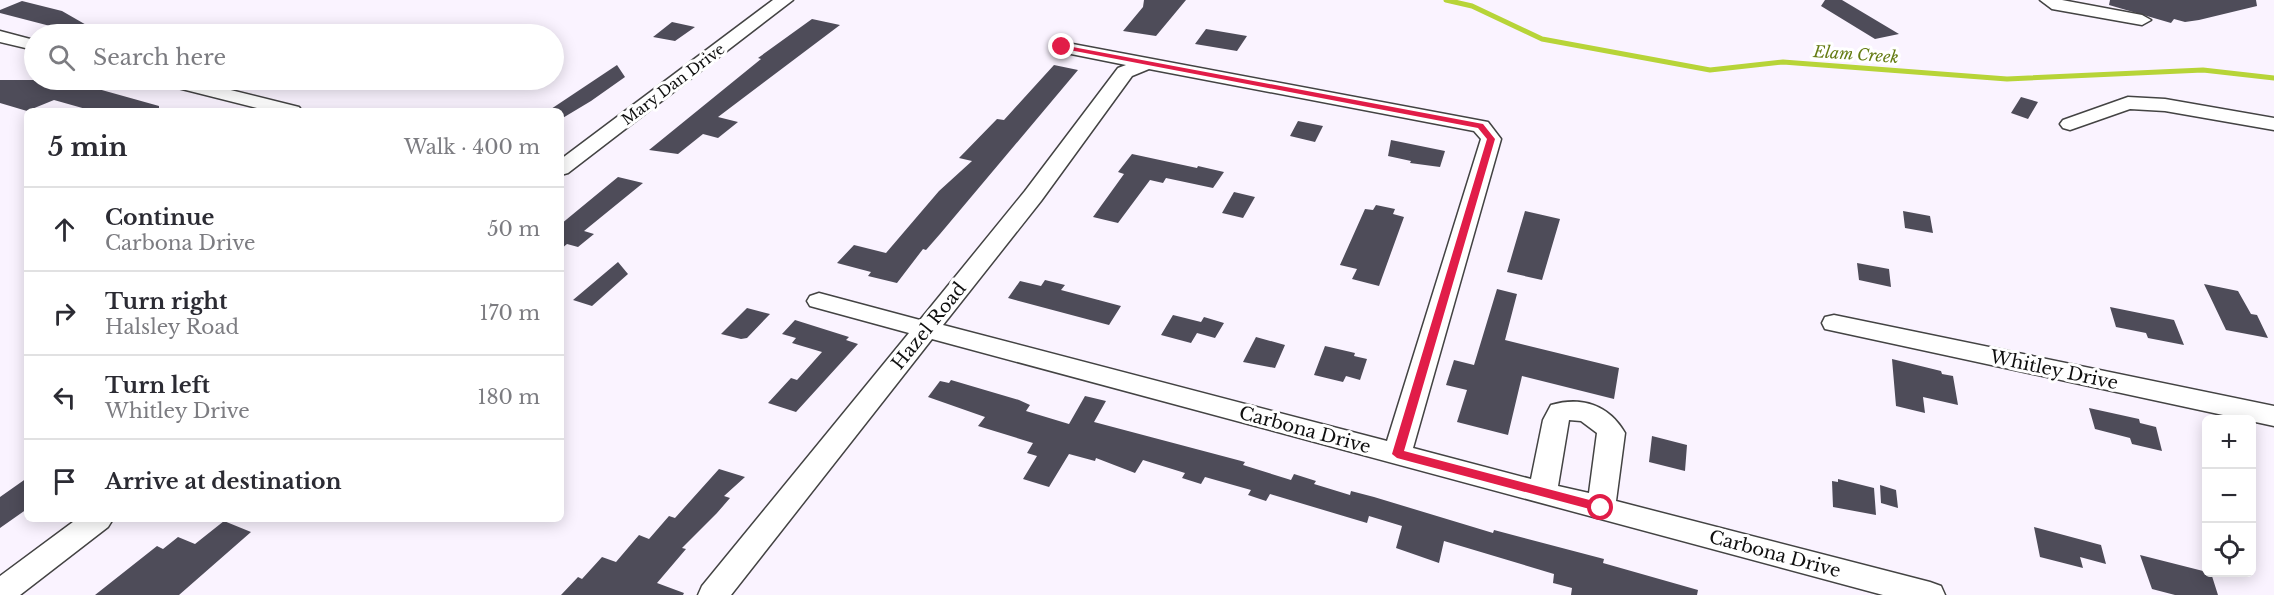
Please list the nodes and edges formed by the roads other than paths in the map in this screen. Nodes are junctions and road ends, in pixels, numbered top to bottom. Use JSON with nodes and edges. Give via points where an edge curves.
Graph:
{"nodes":[{"id":1,"x":784,"y":0,"type":"edge"},
{"id":2,"x":2049,"y":0,"type":"edge"},
{"id":3,"x":2099,"y":6,"type":"edge"},
{"id":4,"x":2142,"y":20,"type":"dead end"},
{"id":5,"x":0,"y":36,"type":"edge"},
{"id":6,"x":24,"y":42,"type":"edge"},
{"id":7,"x":1062,"y":47,"type":"dead end"},
{"id":8,"x":1147,"y":63,"type":"junction"},
{"id":9,"x":209,"y":90,"type":"edge"},
{"id":10,"x":280,"y":108,"type":"edge"},
{"id":11,"x":2070,"y":124,"type":"dead end"},
{"id":12,"x":2274,"y":124,"type":"edge"},
{"id":13,"x":564,"y":167,"type":"edge"},
{"id":14,"x":819,"y":301,"type":"dead end"},
{"id":15,"x":1834,"y":323,"type":"dead end"},
{"id":16,"x":926,"y":330,"type":"junction"},
{"id":17,"x":2274,"y":416,"type":"edge"},
{"id":18,"x":1397,"y":454,"type":"junction"},
{"id":19,"x":1544,"y":493,"type":"junction"},
{"id":20,"x":1601,"y":508,"type":"junction"},
{"id":21,"x":94,"y":522,"type":"edge"},
{"id":22,"x":0,"y":593,"type":"edge"},
{"id":23,"x":713,"y":595,"type":"edge"},
{"id":24,"x":1930,"y":595,"type":"edge"}],
"edges":[{"from":1,"to":13,"type":"street","name":"Mary Dan Drive"},
{"from":2,"to":3,"type":"street","via":[[2058,5]]},
{"from":3,"to":4,"type":"street"},
{"from":5,"to":6,"type":"street"},
{"from":7,"to":8,"type":"street"},
{"from":8,"to":16,"type":"street","name":"Hazel Road","via":[[1125,72]]},
{"from":8,"to":18,"type":"street","via":[[1480,126],[1491,139]]},
{"from":9,"to":10,"type":"street"},
{"from":11,"to":12,"type":"street","via":[[2128,103],[2165,105]]},
{"from":14,"to":16,"type":"street","name":"Carbona Drive"},
{"from":15,"to":17,"type":"street","name":"Whitley Drive"},
{"from":16,"to":18,"type":"street","name":"Carbona Drive"},
{"from":16,"to":23,"type":"street","name":"Hazel Road"},
{"from":18,"to":19,"type":"street","name":"Carbona Drive"},
{"from":19,"to":20,"type":"street","name":"Carbona Drive"},
{"from":19,"to":20,"type":"street","via":[[1560,412],[1570,409],[1594,415],[1606,422],[1611,433]]},
{"from":20,"to":24,"type":"street","name":"Carbona Drive"},
{"from":21,"to":22,"type":"street"}]}
